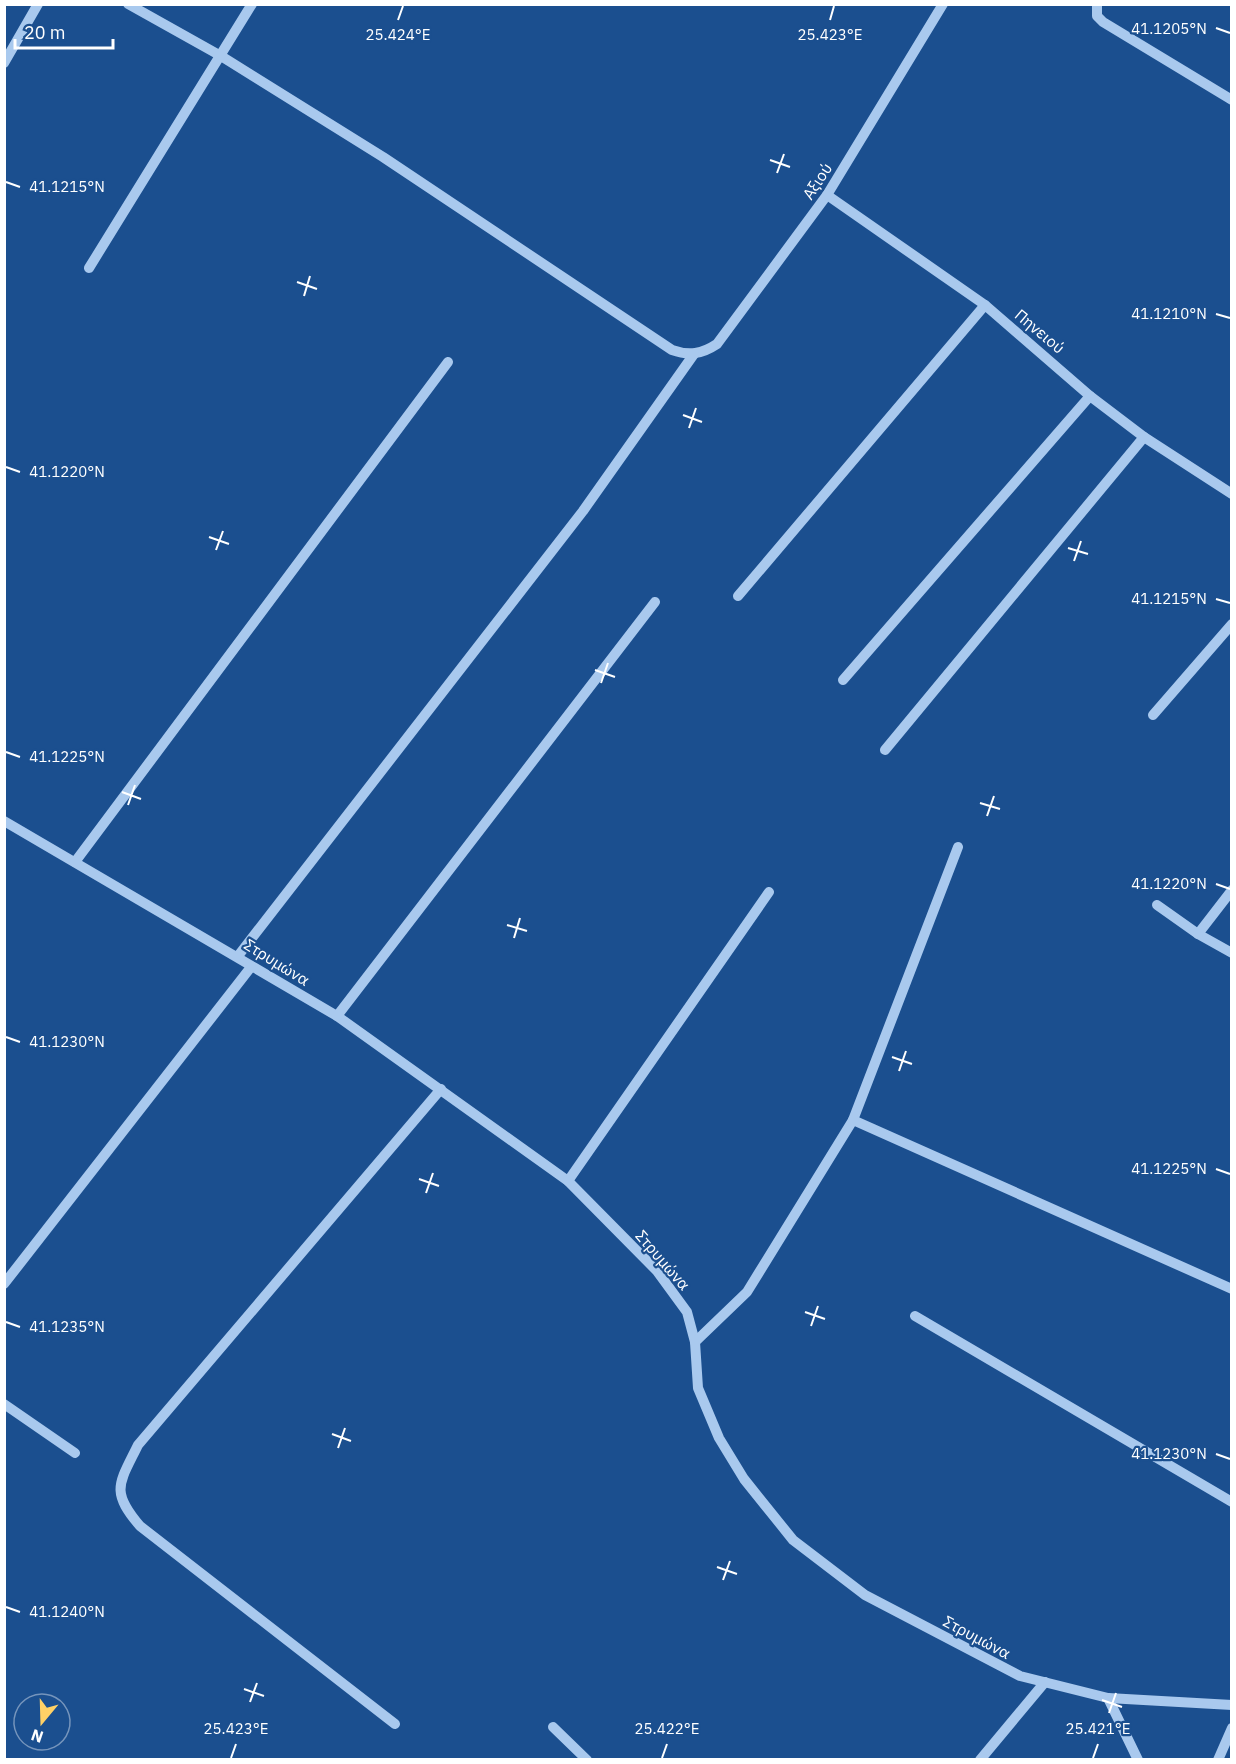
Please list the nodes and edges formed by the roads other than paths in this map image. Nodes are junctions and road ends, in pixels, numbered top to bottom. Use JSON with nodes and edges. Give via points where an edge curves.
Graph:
{"nodes":[{"id":1,"x":39,"y":4,"type":"edge"},
{"id":2,"x":128,"y":4,"type":"edge"},
{"id":3,"x":252,"y":4,"type":"edge"},
{"id":4,"x":943,"y":4,"type":"edge"},
{"id":5,"x":1097,"y":4,"type":"edge"},
{"id":6,"x":221,"y":56,"type":"junction"},
{"id":7,"x":4,"y":63,"type":"edge"},
{"id":8,"x":1232,"y":100,"type":"edge"},
{"id":9,"x":827,"y":195,"type":"junction"},
{"id":10,"x":89,"y":268,"type":"dead end"},
{"id":11,"x":986,"y":305,"type":"junction"},
{"id":12,"x":694,"y":354,"type":"junction"},
{"id":13,"x":448,"y":362,"type":"dead end"},
{"id":14,"x":1090,"y":396,"type":"junction"},
{"id":15,"x":1144,"y":438,"type":"junction"},
{"id":16,"x":1232,"y":494,"type":"edge"},
{"id":17,"x":738,"y":596,"type":"dead end"},
{"id":18,"x":655,"y":602,"type":"dead end"},
{"id":19,"x":1232,"y":624,"type":"edge"},
{"id":20,"x":843,"y":680,"type":"dead end"},
{"id":21,"x":1153,"y":715,"type":"dead end"},
{"id":22,"x":885,"y":750,"type":"dead end"},
{"id":23,"x":4,"y":820,"type":"edge"},
{"id":24,"x":958,"y":847,"type":"dead end"},
{"id":25,"x":75,"y":862,"type":"junction"},
{"id":26,"x":1232,"y":890,"type":"edge"},
{"id":27,"x":769,"y":892,"type":"dead end"},
{"id":28,"x":1157,"y":905,"type":"dead end"},
{"id":29,"x":1198,"y":934,"type":"junction"},
{"id":30,"x":1232,"y":953,"type":"edge"},
{"id":31,"x":238,"y":956,"type":"junction"},
{"id":32,"x":251,"y":967,"type":"junction"},
{"id":33,"x":337,"y":1016,"type":"junction"},
{"id":34,"x":441,"y":1089,"type":"junction"},
{"id":35,"x":853,"y":1120,"type":"junction"},
{"id":36,"x":568,"y":1181,"type":"junction"},
{"id":37,"x":4,"y":1284,"type":"edge"},
{"id":38,"x":1232,"y":1290,"type":"edge"},
{"id":39,"x":915,"y":1316,"type":"dead end"},
{"id":40,"x":695,"y":1342,"type":"junction"},
{"id":41,"x":4,"y":1404,"type":"edge"},
{"id":42,"x":75,"y":1453,"type":"dead end"},
{"id":43,"x":1232,"y":1502,"type":"edge"},
{"id":44,"x":1044,"y":1682,"type":"junction"},
{"id":45,"x":1108,"y":1698,"type":"junction"},
{"id":46,"x":1232,"y":1705,"type":"edge"},
{"id":47,"x":395,"y":1724,"type":"dead end"},
{"id":48,"x":553,"y":1726,"type":"dead end"},
{"id":49,"x":1232,"y":1728,"type":"edge"},
{"id":50,"x":587,"y":1760,"type":"edge"},
{"id":51,"x":980,"y":1760,"type":"edge"},
{"id":52,"x":1138,"y":1760,"type":"edge"},
{"id":53,"x":1218,"y":1760,"type":"edge"}],
"edges":[{"from":1,"to":7,"type":"street"},
{"from":2,"to":6,"type":"street"},
{"from":3,"to":6,"type":"street"},
{"from":4,"to":9,"type":"street","name":"Αξιού"},
{"from":5,"to":8,"type":"street","via":[[1097,16],[1103,22]]},
{"from":6,"to":10,"type":"street"},
{"from":6,"to":12,"type":"street","via":[[383,157],[672,350]]},
{"from":9,"to":11,"type":"street","name":"Πηνειού"},
{"from":9,"to":12,"type":"street","name":"Αξιού","via":[[717,344]]},
{"from":11,"to":14,"type":"street","name":"Πηνειού"},
{"from":11,"to":17,"type":"street"},
{"from":12,"to":31,"type":"street","via":[[584,511]]},
{"from":13,"to":25,"type":"street"},
{"from":14,"to":15,"type":"street","name":"Πηνειού"},
{"from":14,"to":20,"type":"street"},
{"from":15,"to":16,"type":"street","name":"Πηνειού"},
{"from":15,"to":22,"type":"street"},
{"from":18,"to":33,"type":"street"},
{"from":19,"to":21,"type":"street"},
{"from":23,"to":25,"type":"street","name":"Στρυμώνα"},
{"from":24,"to":35,"type":"street"},
{"from":25,"to":31,"type":"street","name":"Στρυμώνα"},
{"from":26,"to":29,"type":"street"},
{"from":27,"to":36,"type":"street"},
{"from":28,"to":29,"type":"street"},
{"from":29,"to":30,"type":"street"},
{"from":31,"to":32,"type":"street","name":"Στρυμώνα"},
{"from":32,"to":33,"type":"street","name":"Στρυμώνα"},
{"from":32,"to":37,"type":"street"},
{"from":33,"to":34,"type":"street","name":"Στρυμώνα"},
{"from":34,"to":36,"type":"street","name":"Στρυμώνα"},
{"from":34,"to":47,"type":"street","via":[[138,1445],[120,1489],[125,1508],[140,1526]]},
{"from":35,"to":38,"type":"street"},
{"from":35,"to":40,"type":"street","via":[[747,1292]]},
{"from":36,"to":40,"type":"street","name":"Στρυμώνα","via":[[657,1271],[687,1312]]},
{"from":39,"to":43,"type":"street"},
{"from":40,"to":44,"type":"street","name":"Στρυμώνα","via":[[698,1388],[718,1438],[744,1479],[792,1540],[865,1595],[1020,1676]]},
{"from":41,"to":42,"type":"street"},
{"from":44,"to":45,"type":"street","name":"Στρυμώνα"},
{"from":44,"to":51,"type":"street"},
{"from":45,"to":46,"type":"street","name":"Στρυμώνα"},
{"from":45,"to":52,"type":"street"},
{"from":48,"to":50,"type":"street"},
{"from":49,"to":53,"type":"street"}]}
